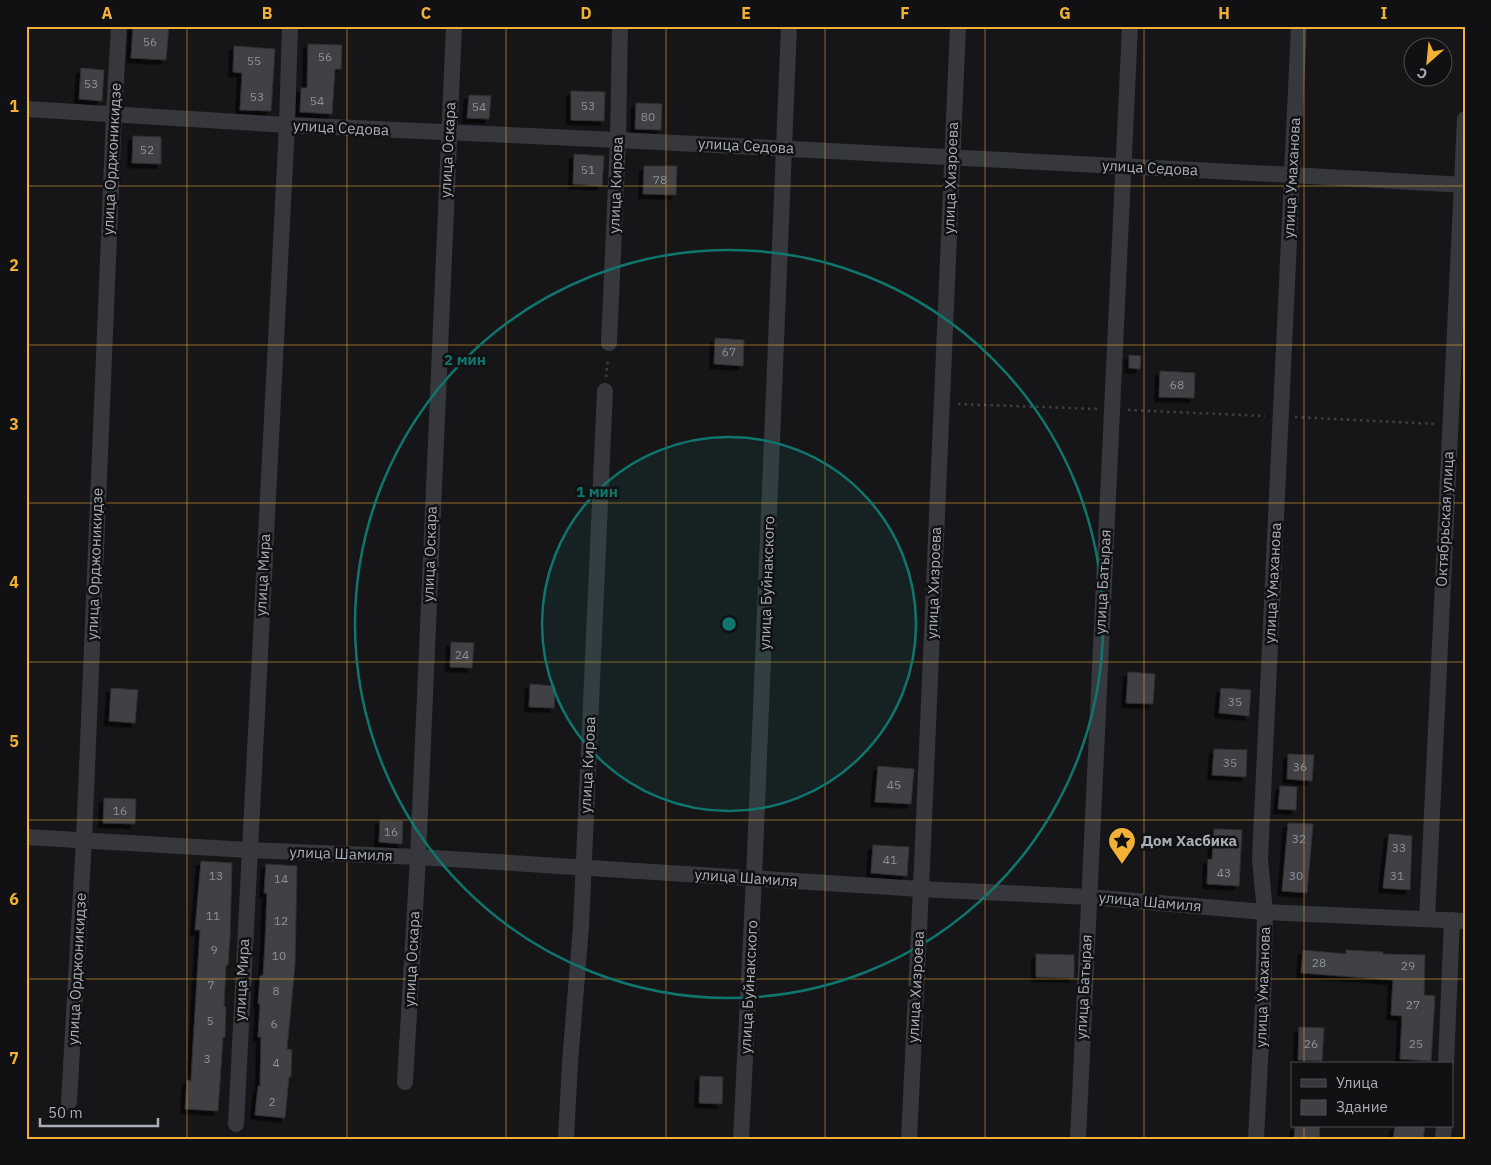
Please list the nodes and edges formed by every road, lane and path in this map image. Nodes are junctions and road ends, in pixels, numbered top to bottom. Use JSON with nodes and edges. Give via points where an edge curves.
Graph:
{"nodes":[{"id":1,"x":119,"y":26,"type":"edge"},
{"id":2,"x":290,"y":26,"type":"edge"},
{"id":3,"x":454,"y":26,"type":"edge"},
{"id":4,"x":620,"y":26,"type":"edge"},
{"id":5,"x":788,"y":26,"type":"edge"},
{"id":6,"x":958,"y":26,"type":"edge"},
{"id":7,"x":1130,"y":26,"type":"edge"},
{"id":8,"x":1300,"y":26,"type":"edge"},
{"id":9,"x":26,"y":109,"type":"edge"},
{"id":10,"x":114,"y":114,"type":"junction"},
{"id":11,"x":1465,"y":119,"type":"edge"},
{"id":12,"x":287,"y":125,"type":"junction"},
{"id":13,"x":448,"y":133,"type":"junction"},
{"id":14,"x":618,"y":140,"type":"junction"},
{"id":15,"x":785,"y":149,"type":"junction"},
{"id":16,"x":952,"y":157,"type":"junction"},
{"id":17,"x":1123,"y":166,"type":"junction"},
{"id":18,"x":1292,"y":175,"type":"junction"},
{"id":19,"x":1463,"y":185,"type":"edge"},
{"id":20,"x":609,"y":344,"type":"joint"},
{"id":21,"x":605,"y":391,"type":"joint"},
{"id":22,"x":942,"y":404,"type":"junction"},
{"id":23,"x":1111,"y":410,"type":"junction"},
{"id":24,"x":1281,"y":416,"type":"junction"},
{"id":25,"x":1449,"y":424,"type":"junction"},
{"id":26,"x":26,"y":837,"type":"edge"},
{"id":27,"x":84,"y":840,"type":"junction"},
{"id":28,"x":249,"y":850,"type":"junction"},
{"id":29,"x":418,"y":857,"type":"junction"},
{"id":30,"x":584,"y":868,"type":"junction"},
{"id":31,"x":754,"y":878,"type":"junction"},
{"id":32,"x":921,"y":889,"type":"junction"},
{"id":33,"x":1088,"y":897,"type":"junction"},
{"id":34,"x":1265,"y":912,"type":"junction"},
{"id":35,"x":1427,"y":919,"type":"junction"},
{"id":36,"x":1459,"y":921,"type":"edge"},
{"id":37,"x":1446,"y":1062,"type":"edge"},
{"id":38,"x":405,"y":1082,"type":"dead end"},
{"id":39,"x":69,"y":1102,"type":"dead end"},
{"id":40,"x":236,"y":1124,"type":"dead end"},
{"id":41,"x":566,"y":1139,"type":"edge"},
{"id":42,"x":741,"y":1139,"type":"edge"},
{"id":43,"x":908,"y":1139,"type":"edge"},
{"id":44,"x":1078,"y":1139,"type":"edge"},
{"id":45,"x":1256,"y":1139,"type":"edge"}],
"edges":[{"from":1,"to":10,"type":"street","name":"улица Орджоникидзе"},
{"from":2,"to":12,"type":"street","name":"улица Мира"},
{"from":3,"to":13,"type":"street","name":"улица Оскара"},
{"from":4,"to":14,"type":"street","name":"улица Кирова"},
{"from":5,"to":15,"type":"street","name":"улица Буйнакского"},
{"from":6,"to":16,"type":"street","name":"улица Хизроева"},
{"from":7,"to":17,"type":"street","name":"улица Батырая"},
{"from":8,"to":18,"type":"street","name":"улица Умаханова"},
{"from":9,"to":10,"type":"street","name":"улица Седова"},
{"from":10,"to":12,"type":"street","name":"улица Седова"},
{"from":10,"to":27,"type":"street","name":"улица Орджоникидзе"},
{"from":11,"to":19,"type":"street","name":"Октябрьская улица"},
{"from":12,"to":13,"type":"street","name":"улица Седова"},
{"from":12,"to":28,"type":"street","name":"улица Мира"},
{"from":13,"to":14,"type":"street","name":"улица Седова"},
{"from":13,"to":29,"type":"street","name":"улица Оскара"},
{"from":14,"to":15,"type":"street","name":"улица Седова"},
{"from":14,"to":20,"type":"street","name":"улица Кирова"},
{"from":15,"to":16,"type":"street","name":"улица Седова"},
{"from":15,"to":31,"type":"street","name":"улица Буйнакского"},
{"from":16,"to":17,"type":"street","name":"улица Седова"},
{"from":16,"to":22,"type":"street","name":"улица Хизроева"},
{"from":17,"to":18,"type":"street","name":"улица Седова"},
{"from":17,"to":23,"type":"street","name":"улица Батырая"},
{"from":18,"to":19,"type":"street","name":"улица Седова"},
{"from":18,"to":24,"type":"street","name":"улица Умаханова"},
{"from":19,"to":25,"type":"street","name":"Октябрьская улица"},
{"from":20,"to":21,"type":"path"},
{"from":21,"to":30,"type":"street","name":"улица Кирова"},
{"from":22,"to":23,"type":"path"},
{"from":22,"to":32,"type":"street","name":"улица Хизроева"},
{"from":23,"to":24,"type":"path"},
{"from":23,"to":33,"type":"street","name":"улица Батырая"},
{"from":24,"to":25,"type":"path"},
{"from":24,"to":34,"type":"street","name":"улица Умаханова","via":[[1260,858]]},
{"from":25,"to":35,"type":"street","name":"Октябрьская улица"},
{"from":26,"to":27,"type":"street","name":"улица Шамиля"},
{"from":27,"to":28,"type":"street","name":"улица Шамиля"},
{"from":27,"to":39,"type":"street","name":"улица Орджоникидзе"},
{"from":28,"to":29,"type":"street","name":"улица Шамиля"},
{"from":28,"to":40,"type":"street","name":"улица Мира"},
{"from":29,"to":30,"type":"street","name":"улица Шамиля"},
{"from":29,"to":38,"type":"street","name":"улица Оскара"},
{"from":30,"to":31,"type":"street","name":"улица Шамиля"},
{"from":30,"to":41,"type":"street","name":"улица Кирова"},
{"from":31,"to":32,"type":"street","name":"улица Шамиля"},
{"from":31,"to":42,"type":"street","name":"улица Буйнакского"},
{"from":32,"to":33,"type":"street","name":"улица Шамиля"},
{"from":32,"to":43,"type":"street","name":"улица Хизроева"},
{"from":33,"to":34,"type":"street","name":"улица Шамиля"},
{"from":33,"to":44,"type":"street","name":"улица Батырая"},
{"from":34,"to":35,"type":"street","name":"улица Шамиля"},
{"from":34,"to":45,"type":"street","name":"улица Умаханова"},
{"from":35,"to":36,"type":"street","name":"улица Шамиля"},
{"from":36,"to":37,"type":"street"}]}
